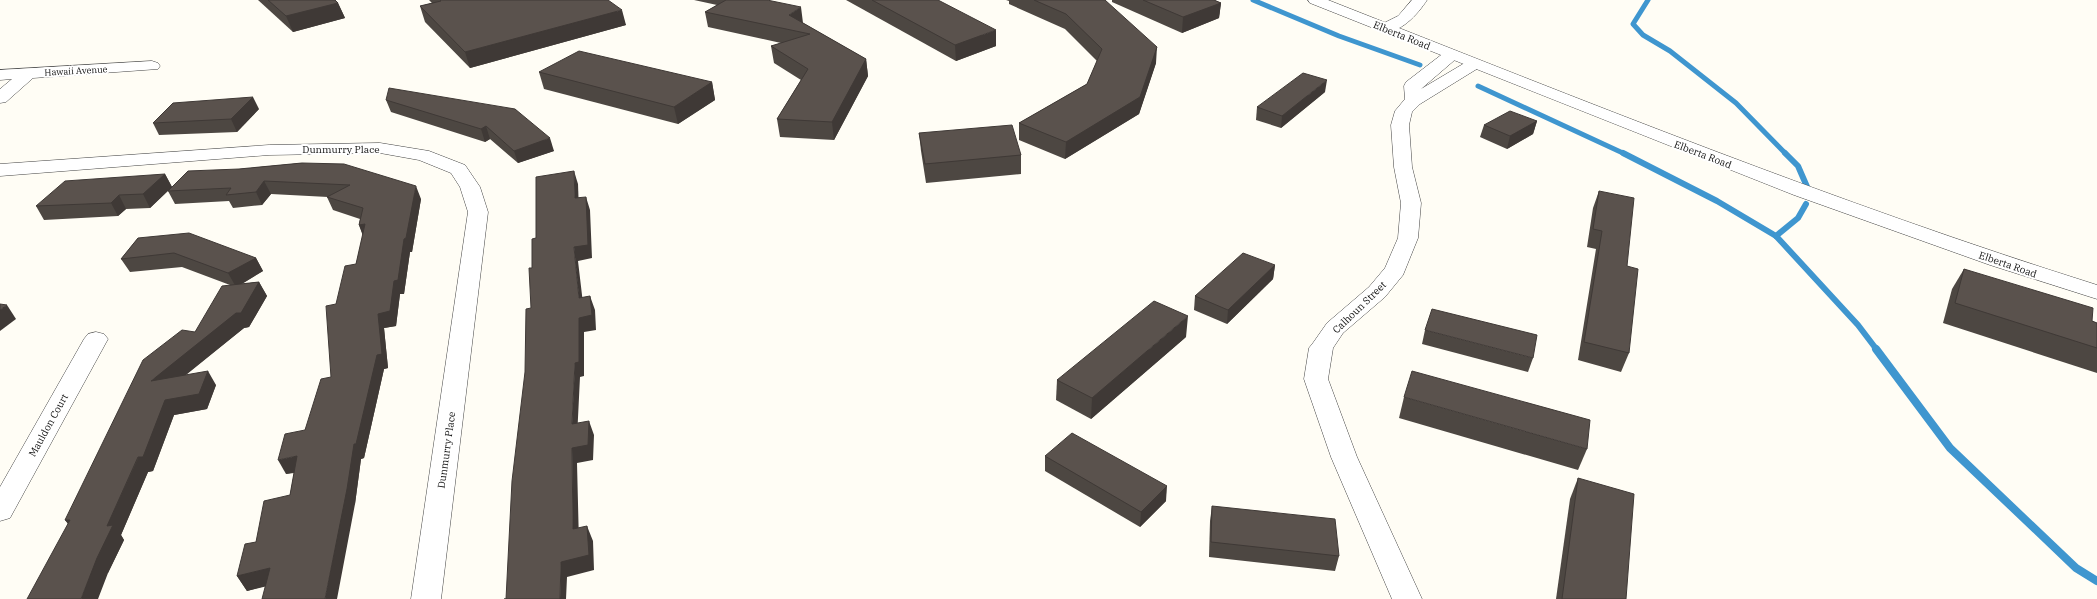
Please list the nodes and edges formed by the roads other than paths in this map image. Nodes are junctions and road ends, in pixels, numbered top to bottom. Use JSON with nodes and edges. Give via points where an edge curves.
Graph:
{"nodes":[{"id":1,"x":1315,"y":0,"type":"edge"},
{"id":2,"x":1420,"y":0,"type":"edge"},
{"id":3,"x":1385,"y":28,"type":"junction"},
{"id":4,"x":1451,"y":55,"type":"junction"},
{"id":5,"x":1474,"y":64,"type":"junction"},
{"id":6,"x":152,"y":66,"type":"dead end"},
{"id":7,"x":29,"y":74,"type":"junction"},
{"id":8,"x":0,"y":76,"type":"edge"},
{"id":9,"x":0,"y":98,"type":"edge"},
{"id":10,"x":1414,"y":100,"type":"junction"},
{"id":11,"x":0,"y":170,"type":"edge"},
{"id":12,"x":2097,"y":292,"type":"edge"},
{"id":13,"x":96,"y":339,"type":"dead end"},
{"id":14,"x":0,"y":511,"type":"edge"},
{"id":15,"x":426,"y":599,"type":"edge"},
{"id":16,"x":1407,"y":599,"type":"edge"}],
"edges":[{"from":1,"to":3,"type":"street","name":"Elberta Road"},
{"from":2,"to":3,"type":"street","via":[[1403,19]]},
{"from":3,"to":4,"type":"street","name":"Elberta Road"},
{"from":4,"to":5,"type":"street","name":"Elberta Road"},
{"from":4,"to":10,"type":"street","name":"Calhoun Street","via":[[1412,86]]},
{"from":5,"to":10,"type":"street","name":"Calhoun Street"},
{"from":5,"to":12,"type":"street","name":"Elberta Road","via":[[1808,194]]},
{"from":6,"to":7,"type":"street","name":"Hawaii Avenue"},
{"from":7,"to":8,"type":"street","name":"Hawaii Avenue"},
{"from":7,"to":9,"type":"street"},
{"from":10,"to":16,"type":"street","name":"Calhoun Street","via":[[1404,111],[1400,125],[1403,167],[1411,203],[1408,238],[1395,270],[1377,292],[1335,328],[1321,348],[1316,379],[1344,457]]},
{"from":11,"to":15,"type":"street","name":"Dunmurry Place","via":[[320,148],[380,148],[423,156],[458,169],[470,187],[478,212]]},
{"from":13,"to":14,"type":"street","name":"Mauldon Court"}]}
